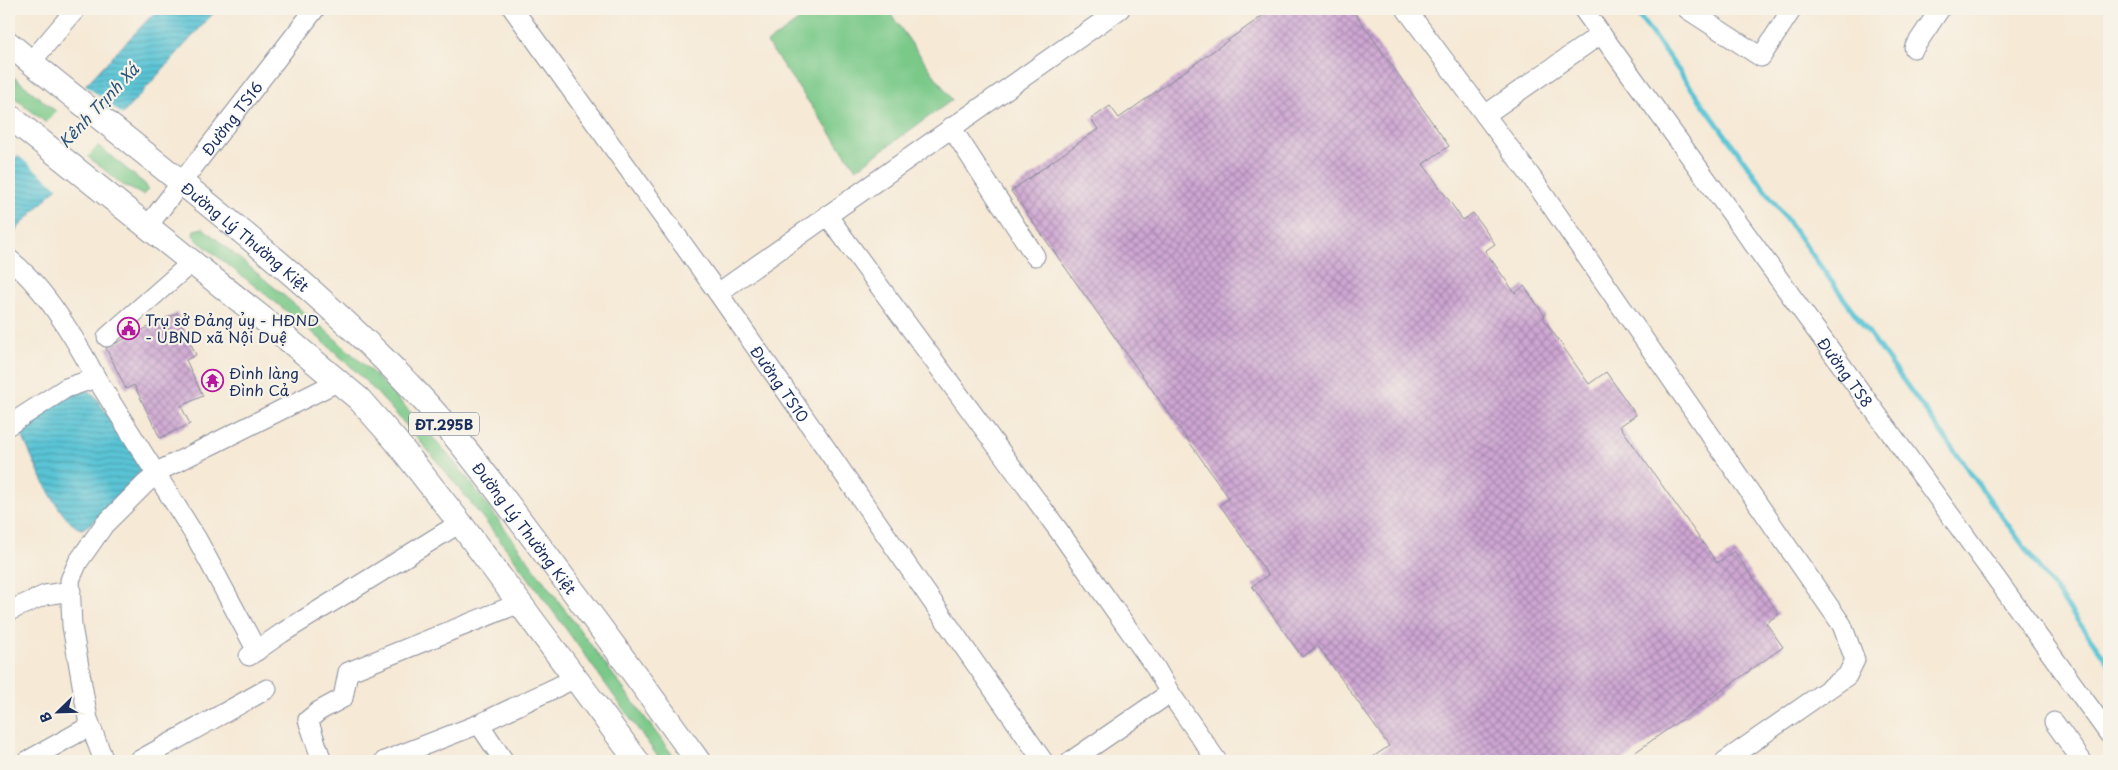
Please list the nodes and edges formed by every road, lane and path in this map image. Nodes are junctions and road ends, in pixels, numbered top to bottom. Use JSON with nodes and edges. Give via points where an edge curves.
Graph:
{"nodes":[{"id":1,"x":76,"y":9,"type":"edge"},
{"id":2,"x":316,"y":9,"type":"edge"},
{"id":3,"x":512,"y":9,"type":"edge"},
{"id":4,"x":1120,"y":9,"type":"edge"},
{"id":5,"x":1406,"y":9,"type":"edge"},
{"id":6,"x":1583,"y":9,"type":"edge"},
{"id":7,"x":1687,"y":9,"type":"edge"},
{"id":8,"x":1792,"y":9,"type":"edge"},
{"id":9,"x":1940,"y":9,"type":"edge"},
{"id":10,"x":1601,"y":34,"type":"junction"},
{"id":11,"x":9,"y":44,"type":"edge"},
{"id":12,"x":1914,"y":48,"type":"dead end"},
{"id":13,"x":31,"y":62,"type":"junction"},
{"id":14,"x":1485,"y":115,"type":"junction"},
{"id":15,"x":15,"y":121,"type":"edge"},
{"id":16,"x":951,"y":127,"type":"junction"},
{"id":17,"x":182,"y":184,"type":"junction"},
{"id":18,"x":827,"y":215,"type":"junction"},
{"id":19,"x":147,"y":227,"type":"junction"},
{"id":20,"x":1035,"y":256,"type":"dead end"},
{"id":21,"x":10,"y":262,"type":"edge"},
{"id":22,"x":192,"y":262,"type":"junction"},
{"id":23,"x":718,"y":294,"type":"junction"},
{"id":24,"x":108,"y":337,"type":"dead end"},
{"id":25,"x":96,"y":378,"type":"junction"},
{"id":26,"x":339,"y":381,"type":"junction"},
{"id":27,"x":9,"y":424,"type":"edge"},
{"id":28,"x":158,"y":473,"type":"junction"},
{"id":29,"x":460,"y":523,"type":"junction"},
{"id":30,"x":71,"y":591,"type":"junction"},
{"id":31,"x":520,"y":603,"type":"junction"},
{"id":32,"x":9,"y":611,"type":"edge"},
{"id":33,"x":576,"y":678,"type":"junction"},
{"id":34,"x":267,"y":689,"type":"dead end"},
{"id":35,"x":1170,"y":693,"type":"junction"},
{"id":36,"x":2054,"y":722,"type":"dead end"},
{"id":37,"x":480,"y":724,"type":"junction"},
{"id":38,"x":90,"y":726,"type":"junction"},
{"id":39,"x":2109,"y":734,"type":"edge"},
{"id":40,"x":27,"y":761,"type":"edge"},
{"id":41,"x":104,"y":761,"type":"edge"},
{"id":42,"x":138,"y":761,"type":"edge"},
{"id":43,"x":322,"y":761,"type":"edge"},
{"id":44,"x":384,"y":761,"type":"edge"},
{"id":45,"x":504,"y":761,"type":"edge"},
{"id":46,"x":637,"y":761,"type":"edge"},
{"id":47,"x":698,"y":761,"type":"edge"},
{"id":48,"x":1043,"y":761,"type":"edge"},
{"id":49,"x":1071,"y":761,"type":"edge"},
{"id":50,"x":1217,"y":761,"type":"edge"},
{"id":51,"x":1725,"y":761,"type":"edge"},
{"id":52,"x":2082,"y":761,"type":"edge"}],
"edges":[{"from":1,"to":13,"type":"street"},
{"from":2,"to":17,"type":"street","name":"Đường TS16"},
{"from":3,"to":23,"type":"street","name":"Đường TS10"},
{"from":4,"to":16,"type":"street"},
{"from":5,"to":14,"type":"street"},
{"from":6,"to":10,"type":"street","name":"Đường TS8"},
{"from":7,"to":8,"type":"street","via":[[1761,57]]},
{"from":9,"to":12,"type":"street"},
{"from":10,"to":14,"type":"street"},
{"from":10,"to":39,"type":"street","name":"Đường TS8"},
{"from":11,"to":13,"type":"main road","name":"Đường Lý Thường Kiệt"},
{"from":13,"to":17,"type":"main road","name":"Đường Lý Thường Kiệt","number":"ĐT.295B"},
{"from":14,"to":51,"type":"street","via":[[1842,625],[1853,650],[1855,660],[1847,676]]},
{"from":15,"to":19,"type":"main road","number":"ĐT.295B"},
{"from":16,"to":18,"type":"street"},
{"from":16,"to":20,"type":"street"},
{"from":17,"to":19,"type":"street","name":"Đường TS16"},
{"from":17,"to":47,"type":"main road","name":"Đường Lý Thường Kiệt","number":"ĐT.295B","via":[[323,303],[416,391],[486,476]]},
{"from":18,"to":23,"type":"street"},
{"from":18,"to":35,"type":"street","via":[[1059,531]]},
{"from":19,"to":22,"type":"main road","number":"ĐT.295B"},
{"from":21,"to":25,"type":"street","via":[[28,274],[43,294]]},
{"from":22,"to":24,"type":"street"},
{"from":22,"to":26,"type":"main road","number":"ĐT.295B"},
{"from":23,"to":48,"type":"street","name":"Đường TS10"},
{"from":25,"to":27,"type":"street","via":[[66,388]]},
{"from":25,"to":28,"type":"street"},
{"from":26,"to":28,"type":"street"},
{"from":26,"to":29,"type":"main road","number":"ĐT.295B","via":[[384,426]]},
{"from":28,"to":29,"type":"street","via":[[197,538],[253,653]]},
{"from":28,"to":30,"type":"street","via":[[104,525],[78,562],[70,580]]},
{"from":29,"to":31,"type":"main road","number":"ĐT.295B"},
{"from":30,"to":32,"type":"street","via":[[45,595]]},
{"from":30,"to":38,"type":"street","via":[[72,626]]},
{"from":31,"to":33,"type":"main road","number":"ĐT.295B"},
{"from":31,"to":43,"type":"street","via":[[348,672],[343,698],[308,720]]},
{"from":33,"to":37,"type":"street"},
{"from":33,"to":46,"type":"main road","number":"ĐT.295B"},
{"from":34,"to":42,"type":"street"},
{"from":35,"to":49,"type":"street"},
{"from":35,"to":50,"type":"street"},
{"from":36,"to":52,"type":"street"},
{"from":37,"to":44,"type":"street"},
{"from":37,"to":45,"type":"street"},
{"from":38,"to":40,"type":"street"},
{"from":38,"to":41,"type":"street"}]}
